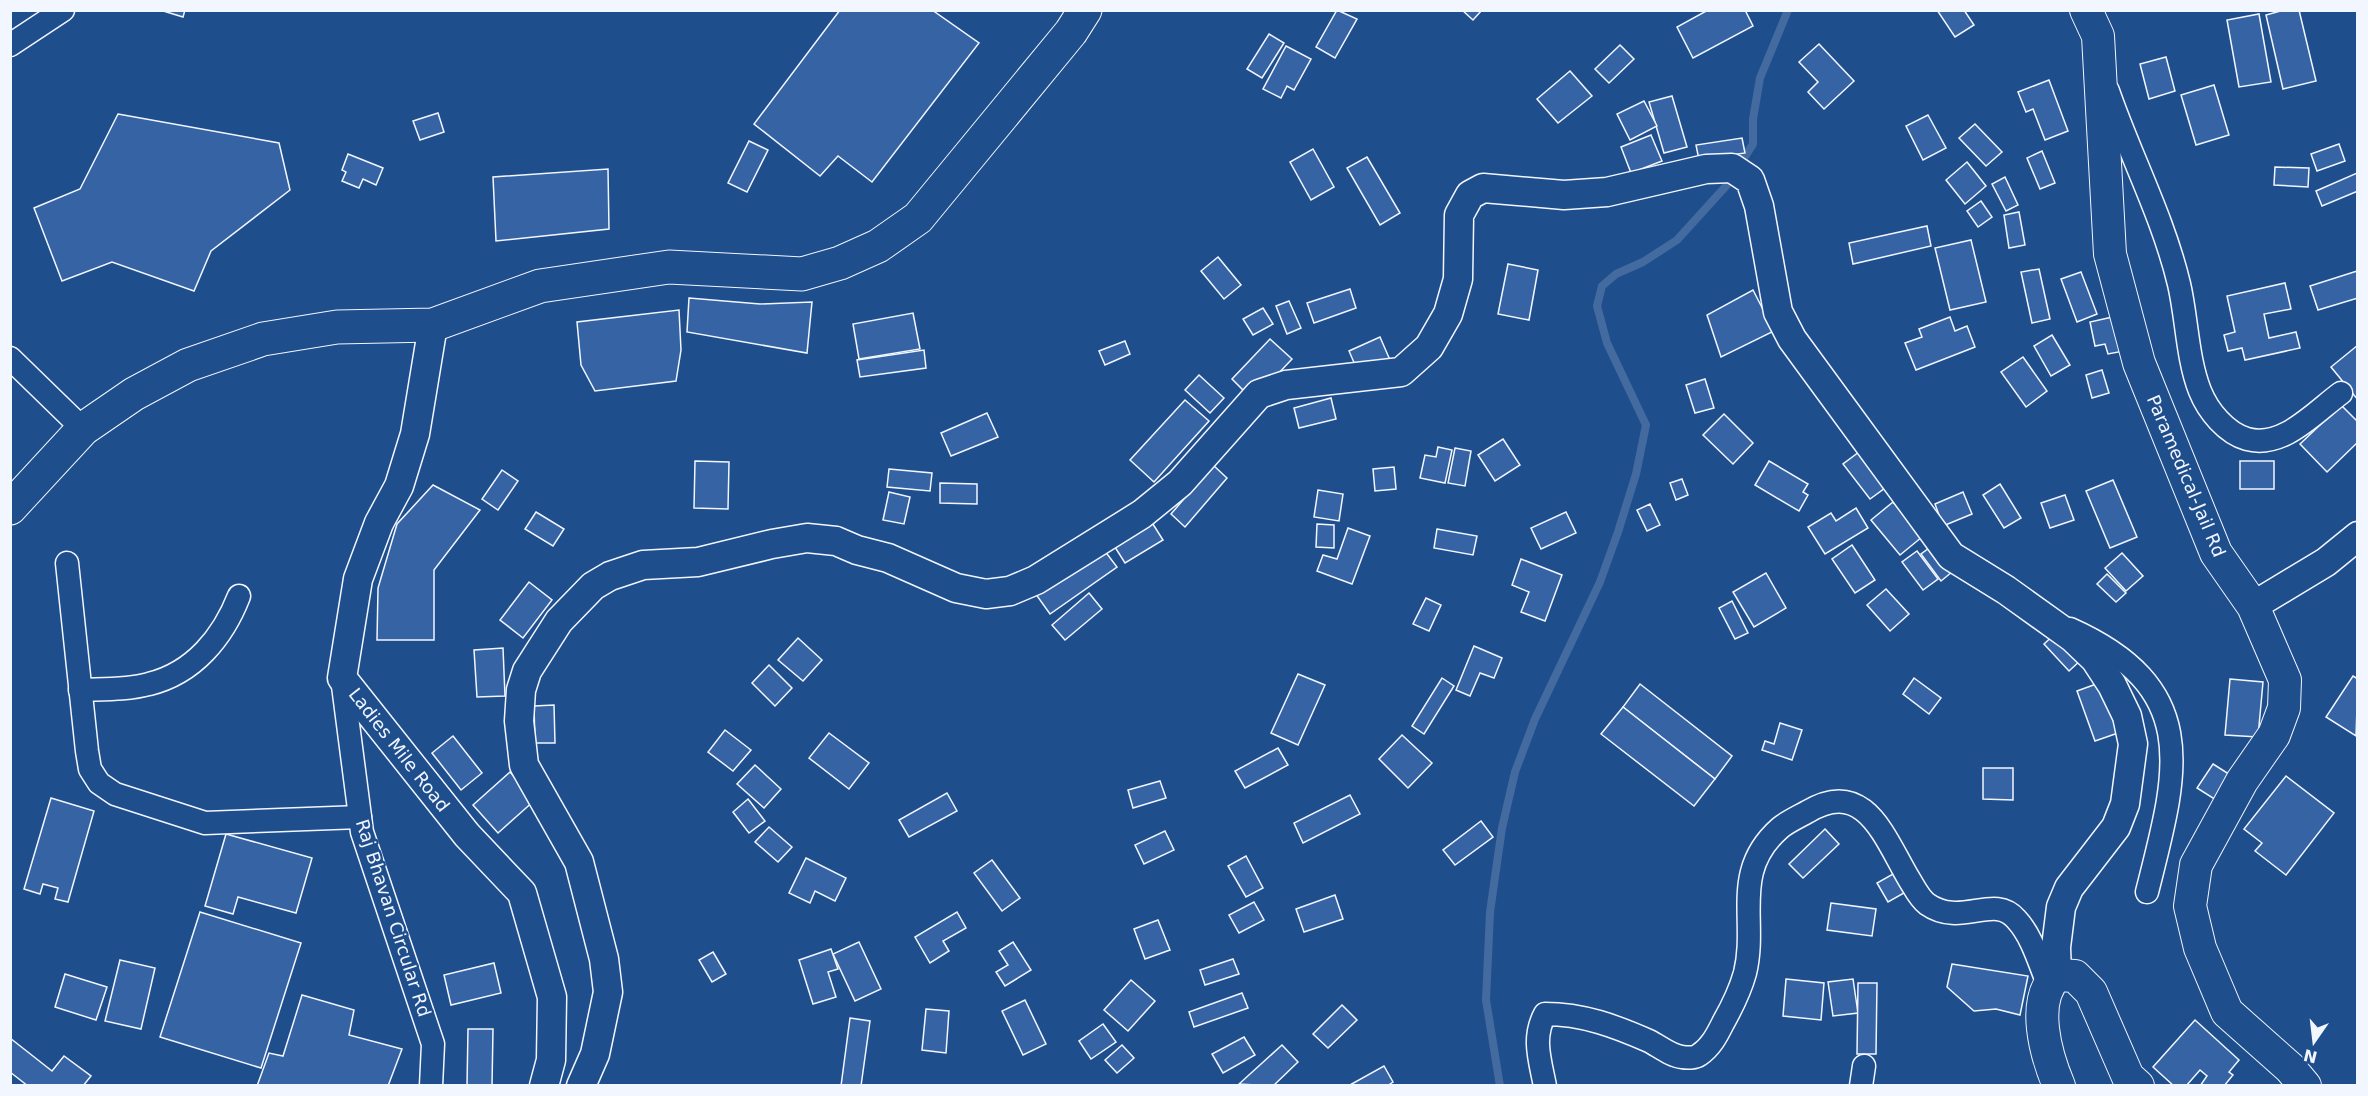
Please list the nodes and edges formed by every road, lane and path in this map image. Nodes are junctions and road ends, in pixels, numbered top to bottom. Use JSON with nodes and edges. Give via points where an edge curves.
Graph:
{"nodes":[{"id":1,"x":63,"y":10,"type":"edge"},
{"id":2,"x":1085,"y":10,"type":"edge"},
{"id":3,"x":2086,"y":10,"type":"edge"},
{"id":4,"x":10,"y":45,"type":"edge"},
{"id":5,"x":2099,"y":64,"type":"junction"},
{"id":6,"x":433,"y":325,"type":"junction"},
{"id":7,"x":10,"y":358,"type":"edge"},
{"id":8,"x":2341,"y":393,"type":"dead end"},
{"id":9,"x":83,"y":429,"type":"junction"},
{"id":10,"x":10,"y":508,"type":"edge"},
{"id":11,"x":2358,"y":536,"type":"edge"},
{"id":12,"x":67,"y":563,"type":"dead end"},
{"id":13,"x":240,"y":596,"type":"dead end"},
{"id":14,"x":2253,"y":606,"type":"junction"},
{"id":15,"x":2047,"y":618,"type":"junction"},
{"id":16,"x":342,"y":678,"type":"junction"},
{"id":17,"x":80,"y":690,"type":"junction"},
{"id":18,"x":360,"y":817,"type":"junction"},
{"id":19,"x":2147,"y":892,"type":"dead end"},
{"id":20,"x":2052,"y":979,"type":"junction"},
{"id":21,"x":431,"y":1086,"type":"edge"},
{"id":22,"x":544,"y":1086,"type":"edge"},
{"id":23,"x":582,"y":1086,"type":"edge"},
{"id":24,"x":1545,"y":1086,"type":"edge"},
{"id":25,"x":2059,"y":1086,"type":"edge"},
{"id":26,"x":2138,"y":1086,"type":"edge"},
{"id":27,"x":2305,"y":1086,"type":"edge"}],
"edges":[{"from":1,"to":4,"type":"street"},
{"from":2,"to":6,"type":"highway","via":[[918,218],[878,246],[840,263],[802,273],[669,267],[540,286]]},
{"from":3,"to":5,"type":"main road","name":"Paramedical-Jail Rd","via":[[2098,36]]},
{"from":5,"to":8,"type":"street","via":[[2166,242],[2179,284],[2200,391],[2213,414],[2246,438],[2266,441],[2282,436]]},
{"from":5,"to":14,"type":"main road","name":"Paramedical-Jail Rd","via":[[2110,254],[2139,363],[2216,553]]},
{"from":6,"to":9,"type":"highway","via":[[337,327],[263,339],[188,365],[134,394]]},
{"from":6,"to":16,"type":"street","name":"Ladies Mile Road","via":[[415,434],[399,486],[379,523],[358,579]]},
{"from":7,"to":9,"type":"street"},
{"from":9,"to":10,"type":"highway"},
{"from":11,"to":14,"type":"street","via":[[2326,562]]},
{"from":12,"to":17,"type":"street"},
{"from":13,"to":17,"type":"street","via":[[213,645],[173,675],[131,688]]},
{"from":14,"to":27,"type":"main road","name":"Paramedical-Jail Rd","via":[[2285,680],[2284,708],[2274,735],[2242,781],[2196,865],[2190,906],[2200,948],[2227,1012]]},
{"from":15,"to":19,"type":"street","via":[[2097,641],[2133,666],[2155,691],[2167,718],[2172,746],[2169,792]]},
{"from":15,"to":20,"type":"street","via":[[2096,659],[2127,716],[2133,744],[2131,777],[2116,827],[2069,888],[2061,907]]},
{"from":15,"to":23,"type":"street","via":[[1951,556],[1792,339],[1778,312],[1759,206],[1750,180],[1732,168],[1706,169],[1607,192],[1564,195],[1483,188],[1470,195],[1459,215],[1458,279],[1448,314],[1430,347],[1401,372],[1286,385],[1259,394],[1180,483],[1142,514],[1036,580],[994,593],[956,588],[888,558],[836,541],[807,538],[698,562],[643,565],[593,586],[559,621],[528,671],[521,690],[519,721],[524,765],[579,862],[604,959],[608,992],[595,1054]]},
{"from":16,"to":18,"type":"street","name":"Raj Bhavan Circular Rd"},
{"from":16,"to":22,"type":"street","name":"Ladies Mile Road","via":[[467,836],[522,893],[552,997],[551,1060]]},
{"from":17,"to":18,"type":"street","via":[[90,769],[99,783],[115,794],[205,823]]},
{"from":18,"to":21,"type":"street","name":"Raj Bhavan Circular Rd","via":[[433,1044]]},
{"from":20,"to":24,"type":"street","via":[[2016,917],[2001,909],[1958,915],[1941,913],[1925,902],[1872,817],[1857,804],[1838,799],[1818,805],[1780,828],[1761,849],[1750,873],[1745,972],[1712,1045],[1697,1057],[1680,1058],[1610,1024],[1569,1014],[1545,1014],[1538,1027],[1537,1046]]},
{"from":20,"to":25,"type":"main road","via":[[2042,1004],[2050,1065]]},
{"from":20,"to":26,"type":"main road","via":[[2075,976],[2091,992],[2128,1077]]}]}
